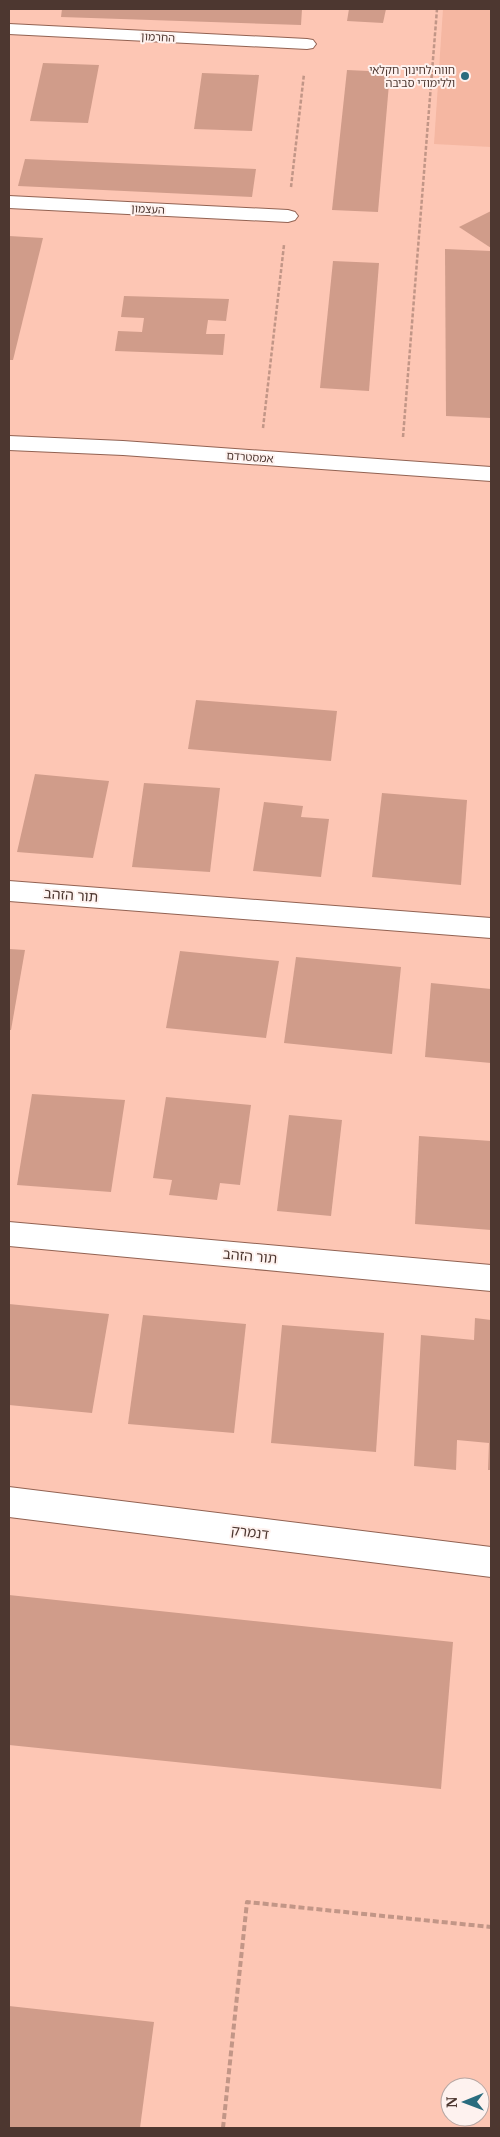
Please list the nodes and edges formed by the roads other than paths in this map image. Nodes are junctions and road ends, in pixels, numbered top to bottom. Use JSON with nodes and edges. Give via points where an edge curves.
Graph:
{"nodes":[{"id":1,"x":9,"y":29,"type":"edge"},
{"id":2,"x":307,"y":44,"type":"road end"},
{"id":3,"x":9,"y":202,"type":"edge"},
{"id":4,"x":288,"y":216,"type":"road end"},
{"id":5,"x":9,"y":443,"type":"edge"},
{"id":6,"x":491,"y":474,"type":"edge"},
{"id":7,"x":9,"y":891,"type":"edge"},
{"id":8,"x":491,"y":928,"type":"edge"},
{"id":9,"x":9,"y":1234,"type":"edge"},
{"id":10,"x":491,"y":1278,"type":"edge"},
{"id":11,"x":9,"y":1502,"type":"edge"},
{"id":12,"x":491,"y":1562,"type":"edge"}],
"edges":[{"from":1,"to":2,"type":"street","name":"החרמון"},
{"from":3,"to":4,"type":"street","name":"העצמון"},
{"from":5,"to":6,"type":"street","name":"אמסטרדם"},
{"from":7,"to":8,"type":"street","name":"תור הזהב"},
{"from":9,"to":10,"type":"street","name":"תור הזהב"},
{"from":11,"to":12,"type":"street","name":"דנמרק"}]}
